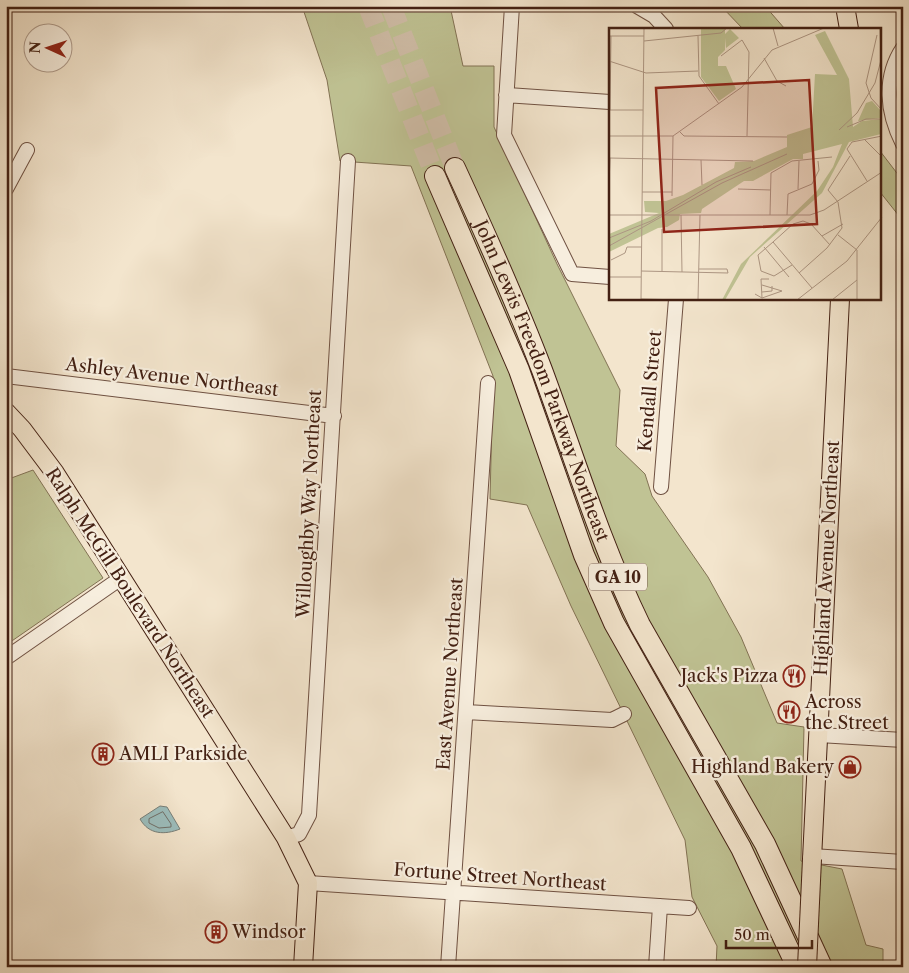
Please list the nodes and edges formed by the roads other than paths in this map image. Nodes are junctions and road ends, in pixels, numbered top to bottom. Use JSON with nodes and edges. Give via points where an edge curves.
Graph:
{"nodes":[{"id":1,"x":512,"y":6,"type":"edge"},
{"id":2,"x":637,"y":6,"type":"edge"},
{"id":3,"x":845,"y":6,"type":"edge"},
{"id":4,"x":665,"y":28,"type":"edge"},
{"id":5,"x":849,"y":28,"type":"edge"},
{"id":6,"x":903,"y":48,"type":"edge"},
{"id":7,"x":506,"y":95,"type":"junction"},
{"id":8,"x":609,"y":102,"type":"edge"},
{"id":9,"x":903,"y":144,"type":"edge"},
{"id":10,"x":27,"y":150,"type":"dead end"},
{"id":11,"x":348,"y":161,"type":"dead end"},
{"id":12,"x":455,"y":168,"type":"tunnel mouth"},
{"id":13,"x":435,"y":176,"type":"tunnel mouth"},
{"id":14,"x":6,"y":189,"type":"edge"},
{"id":15,"x":609,"y":277,"type":"edge"},
{"id":16,"x":676,"y":300,"type":"edge"},
{"id":17,"x":840,"y":300,"type":"edge"},
{"id":18,"x":6,"y":376,"type":"edge"},
{"id":19,"x":488,"y":383,"type":"dead end"},
{"id":20,"x":6,"y":412,"type":"edge"},
{"id":21,"x":334,"y":416,"type":"junction"},
{"id":22,"x":661,"y":487,"type":"dead end"},
{"id":23,"x":122,"y":578,"type":"junction"},
{"id":24,"x":6,"y":658,"type":"edge"},
{"id":25,"x":466,"y":712,"type":"junction"},
{"id":26,"x":624,"y":714,"type":"dead end"},
{"id":27,"x":819,"y":735,"type":"junction"},
{"id":28,"x":903,"y":740,"type":"edge"},
{"id":29,"x":286,"y":838,"type":"junction"},
{"id":30,"x":812,"y":858,"type":"junction"},
{"id":31,"x":903,"y":862,"type":"edge"},
{"id":32,"x":308,"y":883,"type":"junction"},
{"id":33,"x":453,"y":892,"type":"junction"},
{"id":34,"x":660,"y":906,"type":"junction"},
{"id":35,"x":689,"y":908,"type":"dead end"},
{"id":36,"x":303,"y":967,"type":"edge"},
{"id":37,"x":448,"y":967,"type":"edge"},
{"id":38,"x":656,"y":967,"type":"edge"},
{"id":39,"x":797,"y":967,"type":"edge"},
{"id":40,"x":807,"y":967,"type":"edge"},
{"id":41,"x":822,"y":967,"type":"edge"}],
"edges":[{"from":1,"to":7,"type":"street"},
{"from":2,"to":4,"type":"street","via":[[654,16]]},
{"from":3,"to":5,"type":"main road"},
{"from":6,"to":9,"type":"street","via":[[893,70],[889,102],[890,116]]},
{"from":7,"to":8,"type":"street"},
{"from":7,"to":15,"type":"street","via":[[504,136],[572,274]]},
{"from":10,"to":14,"type":"street"},
{"from":11,"to":21,"type":"street","name":"Willoughby Way Northeast"},
{"from":12,"to":41,"type":"highway","name":"John Lewis Freedom Parkway Northeast","number":"GA 10","via":[[523,320],[622,589],[764,844]]},
{"from":13,"to":39,"type":"highway","name":"John Lewis Freedom Parkway Northeast","number":"GA 10","via":[[519,370],[584,555],[607,607],[639,670],[741,848]]},
{"from":16,"to":22,"type":"street","name":"Kendall Street"},
{"from":17,"to":27,"type":"main road","name":"Highland Avenue Northeast"},
{"from":18,"to":21,"type":"street","name":"Ashley Avenue Northeast"},
{"from":19,"to":25,"type":"street","name":"East Avenue Northeast"},
{"from":20,"to":23,"type":"main road","name":"Ralph McGill Boulevard Northeast","via":[[55,473]]},
{"from":21,"to":29,"type":"street","name":"Willoughby Way Northeast","via":[[309,815],[299,834]]},
{"from":23,"to":24,"type":"street"},
{"from":23,"to":29,"type":"main road","name":"Ralph McGill Boulevard Northeast"},
{"from":25,"to":26,"type":"street","via":[[612,720]]},
{"from":25,"to":33,"type":"street","name":"East Avenue Northeast"},
{"from":27,"to":28,"type":"street"},
{"from":27,"to":30,"type":"main road","name":"Highland Avenue Northeast"},
{"from":29,"to":32,"type":"main road","name":"Ralph McGill Boulevard Northeast"},
{"from":30,"to":31,"type":"street"},
{"from":30,"to":40,"type":"main road","name":"Highland Avenue Northeast","bridge":true},
{"from":32,"to":33,"type":"street","name":"Fortune Street Northeast"},
{"from":32,"to":36,"type":"main road"},
{"from":33,"to":34,"type":"street","name":"Fortune Street Northeast"},
{"from":33,"to":37,"type":"street","name":"East Avenue Northeast"},
{"from":34,"to":35,"type":"street","name":"Fortune Street Northeast"},
{"from":34,"to":38,"type":"street"}]}
